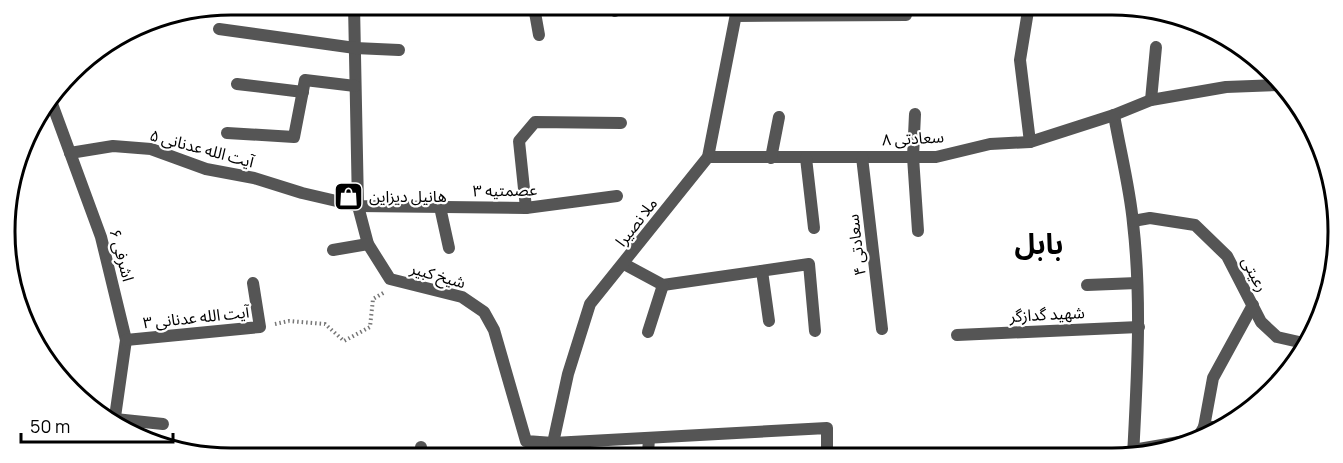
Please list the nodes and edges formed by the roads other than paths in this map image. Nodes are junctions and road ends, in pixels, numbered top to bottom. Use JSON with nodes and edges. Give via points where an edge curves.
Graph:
{"nodes":[{"id":1,"x":354,"y":15,"type":"edge"},
{"id":2,"x":535,"y":15,"type":"edge"},
{"id":3,"x":735,"y":15,"type":"edge"},
{"id":4,"x":1027,"y":15,"type":"edge"},
{"id":5,"x":219,"y":29,"type":"dead end"},
{"id":6,"x":538,"y":35,"type":"dead end"},
{"id":7,"x":1156,"y":47,"type":"dead end"},
{"id":8,"x":354,"y":48,"type":"junction"},
{"id":9,"x":399,"y":50,"type":"dead end"},
{"id":10,"x":237,"y":84,"type":"dead end"},
{"id":11,"x":1271,"y":85,"type":"edge"},
{"id":12,"x":355,"y":86,"type":"junction"},
{"id":13,"x":303,"y":92,"type":"junction"},
{"id":14,"x":1151,"y":100,"type":"junction"},
{"id":15,"x":54,"y":108,"type":"edge"},
{"id":16,"x":915,"y":114,"type":"dead end"},
{"id":17,"x":1114,"y":115,"type":"junction"},
{"id":18,"x":779,"y":117,"type":"dead end"},
{"id":19,"x":621,"y":123,"type":"dead end"},
{"id":20,"x":227,"y":133,"type":"dead end"},
{"id":21,"x":1030,"y":142,"type":"junction"},
{"id":22,"x":70,"y":153,"type":"junction"},
{"id":23,"x":708,"y":157,"type":"junction"},
{"id":24,"x":862,"y":157,"type":"junction"},
{"id":25,"x":913,"y":157,"type":"junction"},
{"id":26,"x":771,"y":158,"type":"junction"},
{"id":27,"x":806,"y":158,"type":"junction"},
{"id":28,"x":617,"y":196,"type":"dead end"},
{"id":29,"x":358,"y":206,"type":"junction"},
{"id":30,"x":440,"y":207,"type":"junction"},
{"id":31,"x":526,"y":208,"type":"junction"},
{"id":32,"x":1133,"y":220,"type":"junction"},
{"id":33,"x":814,"y":228,"type":"dead end"},
{"id":34,"x":918,"y":231,"type":"dead end"},
{"id":35,"x":368,"y":244,"type":"junction"},
{"id":36,"x":449,"y":248,"type":"dead end"},
{"id":37,"x":333,"y":250,"type":"dead end"},
{"id":38,"x":624,"y":264,"type":"junction"},
{"id":39,"x":762,"y":271,"type":"junction"},
{"id":40,"x":253,"y":283,"type":"dead end"},
{"id":41,"x":1137,"y":283,"type":"junction"},
{"id":42,"x":663,"y":285,"type":"junction"},
{"id":43,"x":1087,"y":285,"type":"dead end"},
{"id":44,"x":1253,"y":305,"type":"junction"},
{"id":45,"x":769,"y":321,"type":"dead end"},
{"id":46,"x":1139,"y":327,"type":"junction"},
{"id":47,"x":882,"y":329,"type":"dead end"},
{"id":48,"x":815,"y":331,"type":"dead end"},
{"id":49,"x":648,"y":332,"type":"dead end"},
{"id":50,"x":957,"y":335,"type":"dead end"},
{"id":51,"x":126,"y":340,"type":"junction"},
{"id":52,"x":1298,"y":342,"type":"edge"},
{"id":53,"x":115,"y":414,"type":"edge"},
{"id":54,"x":130,"y":423,"type":"edge"},
{"id":55,"x":163,"y":424,"type":"dead end"},
{"id":56,"x":1204,"y":427,"type":"edge"},
{"id":57,"x":649,"y":438,"type":"junction"},
{"id":58,"x":1133,"y":447,"type":"edge"},
{"id":59,"x":553,"y":448,"type":"edge"},
{"id":60,"x":648,"y":448,"type":"edge"},
{"id":61,"x":827,"y":448,"type":"edge"}],
"edges":[{"from":1,"to":8,"type":"street","name":"شیخ کبیر"},
{"from":2,"to":6,"type":"street"},
{"from":3,"to":23,"type":"street","name":"ملا نصیرا"},
{"from":4,"to":21,"type":"street","via":[[1020,60]]},
{"from":5,"to":8,"type":"street"},
{"from":7,"to":14,"type":"street"},
{"from":8,"to":9,"type":"street"},
{"from":8,"to":12,"type":"street","name":"شیخ کبیر"},
{"from":10,"to":13,"type":"street"},
{"from":11,"to":14,"type":"street","name":"سعادتی ۸","via":[[1226,87]]},
{"from":12,"to":13,"type":"street","via":[[305,80]]},
{"from":12,"to":29,"type":"street","name":"شیخ کبیر"},
{"from":13,"to":20,"type":"street","via":[[294,137]]},
{"from":14,"to":17,"type":"street","name":"سعادتی ۸"},
{"from":15,"to":22,"type":"street","name":"اشرفی ۶"},
{"from":16,"to":25,"type":"street"},
{"from":17,"to":21,"type":"street","name":"سعادتی ۸"},
{"from":17,"to":32,"type":"street"},
{"from":18,"to":26,"type":"street"},
{"from":19,"to":31,"type":"street","via":[[535,122],[519,141]]},
{"from":21,"to":25,"type":"street","name":"سعادتی ۸","via":[[990,144]]},
{"from":22,"to":29,"type":"street","name":"آیت الله عدنانی ۵","via":[[113,146],[151,149],[206,169]]},
{"from":22,"to":51,"type":"street","name":"اشرفی ۶","via":[[101,237]]},
{"from":23,"to":26,"type":"street","name":"سعادتی ۸"},
{"from":23,"to":38,"type":"street","name":"ملا نصیرا"},
{"from":24,"to":25,"type":"street","name":"سعادتی ۸"},
{"from":24,"to":27,"type":"street","name":"سعادتی ۸"},
{"from":24,"to":47,"type":"street","name":"سعادتی ۴"},
{"from":25,"to":34,"type":"street"},
{"from":26,"to":27,"type":"street","name":"سعادتی ۸"},
{"from":27,"to":33,"type":"street"},
{"from":28,"to":31,"type":"street","name":"عصمتیه ۳"},
{"from":29,"to":30,"type":"street","name":"عصمتیه ۳"},
{"from":29,"to":35,"type":"street","name":"شیخ کبیر"},
{"from":30,"to":31,"type":"street","name":"عصمتیه ۳"},
{"from":30,"to":36,"type":"street"},
{"from":32,"to":41,"type":"street"},
{"from":32,"to":44,"type":"street","name":"رعیتی","via":[[1150,218],[1195,225],[1227,256]]},
{"from":35,"to":37,"type":"street"},
{"from":35,"to":59,"type":"street","name":"شیخ کبیر","via":[[390,279],[462,297],[484,312],[494,330],[526,441]]},
{"from":38,"to":42,"type":"street"},
{"from":38,"to":59,"type":"street","name":"ملا نصیرا","via":[[590,304],[568,374]]},
{"from":39,"to":42,"type":"street"},
{"from":39,"to":45,"type":"street"},
{"from":39,"to":48,"type":"street","via":[[809,264]]},
{"from":40,"to":51,"type":"street","name":"آیت الله عدنانی ۳","via":[[260,327]]},
{"from":41,"to":43,"type":"street"},
{"from":41,"to":46,"type":"street"},
{"from":42,"to":49,"type":"street"},
{"from":44,"to":52,"type":"street","name":"رعیتی","via":[[1261,322],[1277,337]]},
{"from":44,"to":56,"type":"street","via":[[1213,378]]},
{"from":46,"to":50,"type":"street","name":"شهید گدازگر"},
{"from":46,"to":58,"type":"street"},
{"from":51,"to":53,"type":"street","name":"اشرفی ۶"},
{"from":54,"to":55,"type":"street"},
{"from":57,"to":59,"type":"street"},
{"from":57,"to":60,"type":"street"},
{"from":57,"to":61,"type":"street","via":[[827,428]]}]}
